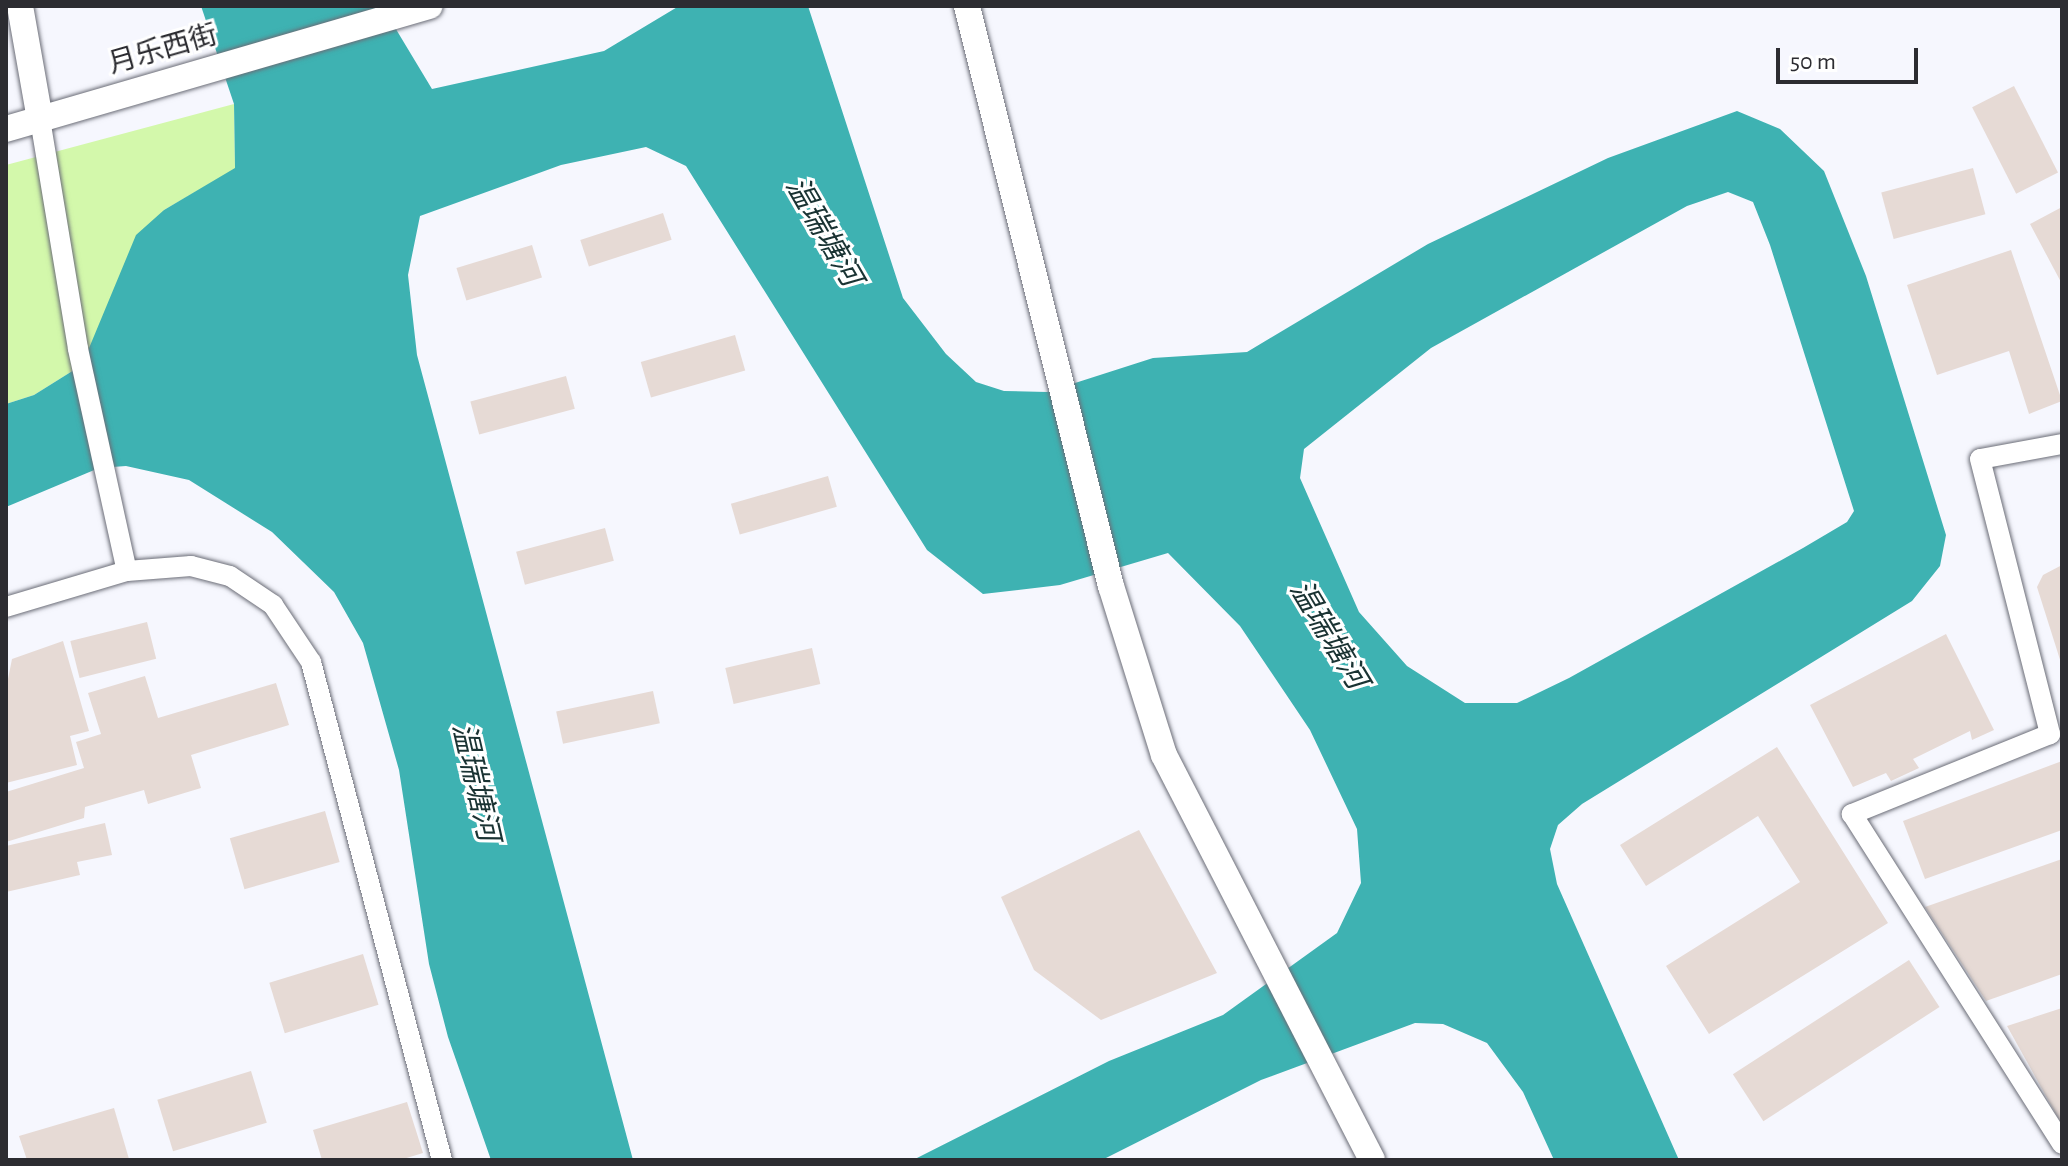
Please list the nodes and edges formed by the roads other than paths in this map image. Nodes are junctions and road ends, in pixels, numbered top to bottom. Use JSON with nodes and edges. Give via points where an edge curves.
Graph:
{"nodes":[{"id":1,"x":20,"y":6,"type":"edge"},
{"id":2,"x":430,"y":6,"type":"edge"},
{"id":3,"x":967,"y":6,"type":"edge"},
{"id":4,"x":40,"y":119,"type":"junction"},
{"id":5,"x":6,"y":129,"type":"edge"},
{"id":6,"x":2062,"y":444,"type":"edge"},
{"id":7,"x":127,"y":571,"type":"junction"},
{"id":8,"x":6,"y":607,"type":"edge"},
{"id":9,"x":2062,"y":1144,"type":"edge"},
{"id":10,"x":442,"y":1160,"type":"edge"},
{"id":11,"x":1372,"y":1160,"type":"edge"}],
"edges":[{"from":1,"to":4,"type":"street"},
{"from":2,"to":4,"type":"street","name":"月乐西街"},
{"from":3,"to":11,"type":"street","via":[[1111,586],[1164,755]]},
{"from":4,"to":5,"type":"street","name":"月乐西街"},
{"from":4,"to":7,"type":"street","via":[[78,349]]},
{"from":6,"to":9,"type":"street","via":[[1980,459],[2050,734],[1852,814]]},
{"from":7,"to":8,"type":"street"},
{"from":7,"to":10,"type":"street","via":[[191,566],[230,576],[273,605],[311,662]]}]}
